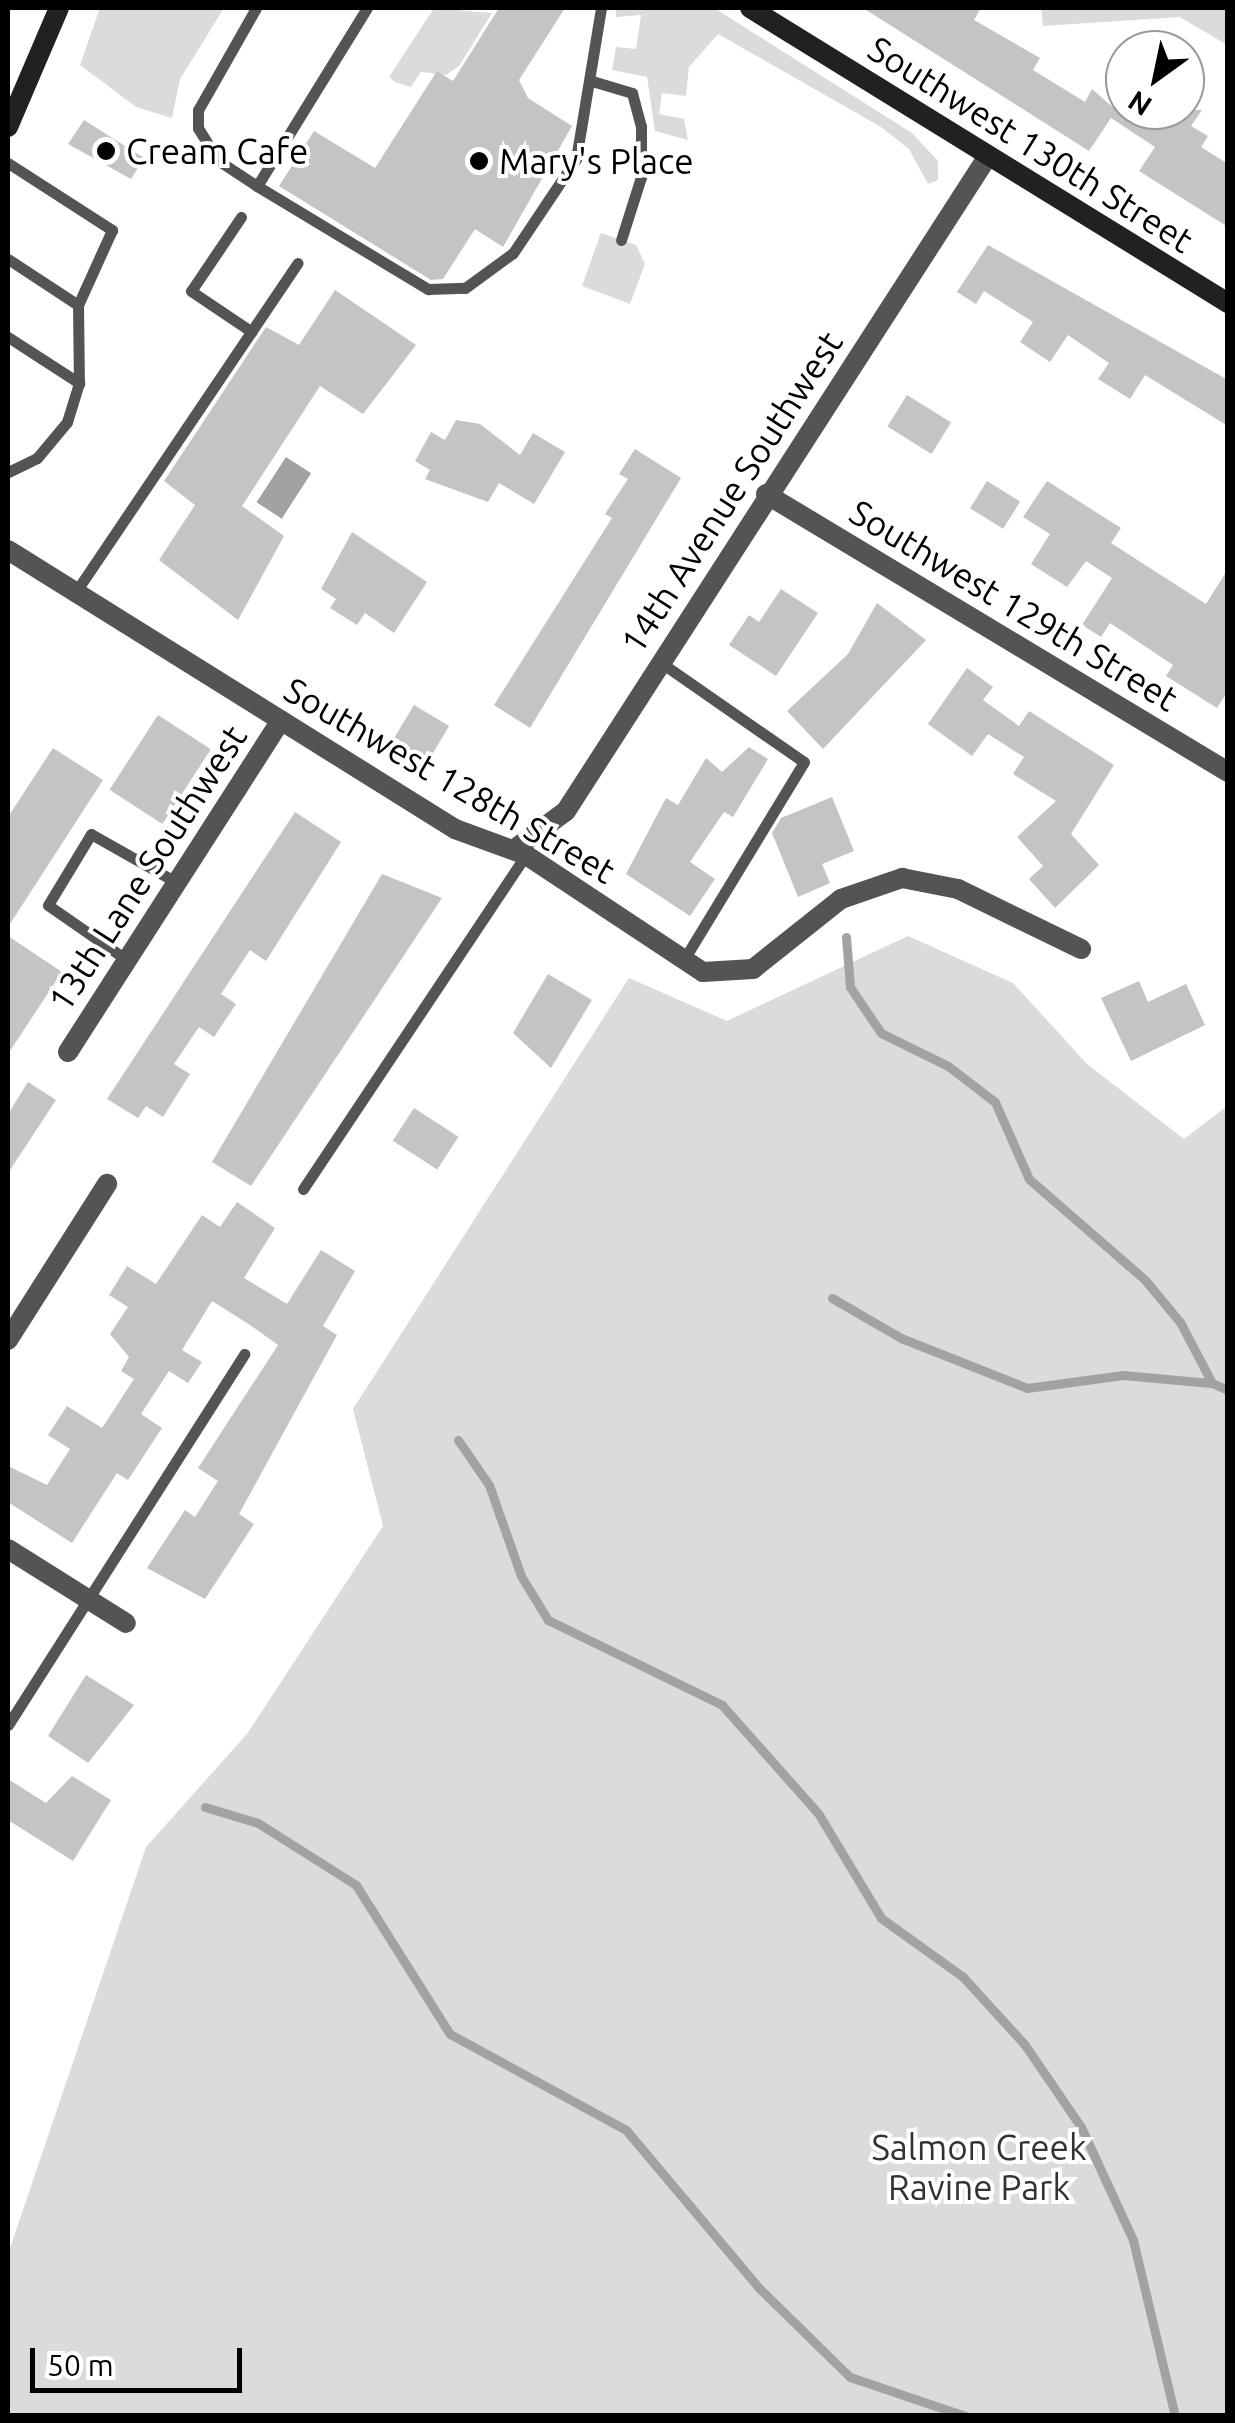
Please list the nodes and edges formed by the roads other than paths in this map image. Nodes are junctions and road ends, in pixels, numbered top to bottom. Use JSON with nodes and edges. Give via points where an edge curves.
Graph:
{"nodes":[{"id":1,"x":59,"y":8,"type":"edge"},
{"id":2,"x":256,"y":8,"type":"edge"},
{"id":3,"x":367,"y":8,"type":"edge"},
{"id":4,"x":601,"y":8,"type":"edge"},
{"id":5,"x":750,"y":8,"type":"edge"},
{"id":6,"x":592,"y":81,"type":"junction"},
{"id":7,"x":8,"y":127,"type":"edge"},
{"id":8,"x":988,"y":156,"type":"junction"},
{"id":9,"x":8,"y":163,"type":"edge"},
{"id":10,"x":257,"y":186,"type":"junction"},
{"id":11,"x":241,"y":217,"type":"dead end"},
{"id":12,"x":622,"y":240,"type":"dead end"},
{"id":13,"x":8,"y":259,"type":"edge"},
{"id":14,"x":298,"y":263,"type":"dead end"},
{"id":15,"x":1228,"y":303,"type":"edge"},
{"id":16,"x":78,"y":305,"type":"junction"},
{"id":17,"x":252,"y":332,"type":"junction"},
{"id":18,"x":8,"y":337,"type":"edge"},
{"id":19,"x":79,"y":383,"type":"junction"},
{"id":20,"x":8,"y":472,"type":"edge"},
{"id":21,"x":766,"y":494,"type":"junction"},
{"id":22,"x":8,"y":550,"type":"edge"},
{"id":23,"x":76,"y":592,"type":"junction"},
{"id":24,"x":660,"y":662,"type":"junction"},
{"id":25,"x":281,"y":720,"type":"junction"},
{"id":26,"x":1228,"y":772,"type":"edge"},
{"id":27,"x":521,"y":851,"type":"junction"},
{"id":28,"x":176,"y":882,"type":"junction"},
{"id":29,"x":1082,"y":949,"type":"dead end"},
{"id":30,"x":127,"y":960,"type":"junction"},
{"id":31,"x":683,"y":961,"type":"junction"},
{"id":32,"x":68,"y":1052,"type":"dead end"},
{"id":33,"x":107,"y":1184,"type":"dead end"},
{"id":34,"x":303,"y":1189,"type":"dead end"},
{"id":35,"x":8,"y":1340,"type":"edge"},
{"id":36,"x":244,"y":1354,"type":"dead end"},
{"id":37,"x":8,"y":1550,"type":"edge"},
{"id":38,"x":90,"y":1600,"type":"junction"},
{"id":39,"x":126,"y":1623,"type":"dead end"},
{"id":40,"x":8,"y":1726,"type":"edge"}],
"edges":[{"from":1,"to":7,"type":"street"},
{"from":2,"to":10,"type":"lane","via":[[203,94],[198,128],[219,162]]},
{"from":3,"to":10,"type":"lane"},
{"from":4,"to":6,"type":"lane"},
{"from":5,"to":8,"type":"street","name":"Southwest 130th Street"},
{"from":6,"to":10,"type":"lane","via":[[576,159],[514,253],[464,288],[428,289]]},
{"from":6,"to":12,"type":"lane","via":[[632,93],[641,126],[641,177]]},
{"from":8,"to":15,"type":"street","name":"Southwest 130th Street"},
{"from":8,"to":21,"type":"street","name":"14th Avenue Southwest"},
{"from":9,"to":16,"type":"lane","via":[[112,230]]},
{"from":11,"to":17,"type":"lane","via":[[191,291]]},
{"from":13,"to":16,"type":"lane"},
{"from":14,"to":17,"type":"lane"},
{"from":16,"to":19,"type":"lane"},
{"from":17,"to":23,"type":"lane"},
{"from":18,"to":19,"type":"lane"},
{"from":19,"to":20,"type":"lane","via":[[57,434],[37,458]]},
{"from":21,"to":24,"type":"street","name":"14th Avenue Southwest"},
{"from":21,"to":26,"type":"street","name":"Southwest 129th Street"},
{"from":22,"to":23,"type":"street","name":"Southwest 128th Street"},
{"from":23,"to":25,"type":"street","name":"Southwest 128th Street"},
{"from":24,"to":27,"type":"street","name":"14th Avenue Southwest","via":[[566,811]]},
{"from":24,"to":31,"type":"lane","via":[[804,762]]},
{"from":25,"to":27,"type":"street","name":"Southwest 128th Street","via":[[480,842]]},
{"from":25,"to":28,"type":"street","name":"13th Lane Southwest"},
{"from":27,"to":31,"type":"street","name":"Southwest 128th Street"},
{"from":27,"to":34,"type":"lane"},
{"from":28,"to":30,"type":"street","name":"13th Lane Southwest"},
{"from":28,"to":30,"type":"lane","via":[[91,834],[48,905]]},
{"from":29,"to":31,"type":"street","name":"Southwest 128th Street","via":[[958,890],[902,878],[840,899],[753,969],[718,974]]},
{"from":30,"to":32,"type":"street","name":"13th Lane Southwest"},
{"from":33,"to":35,"type":"street"},
{"from":36,"to":38,"type":"lane"},
{"from":37,"to":38,"type":"street"},
{"from":38,"to":39,"type":"street"},
{"from":38,"to":40,"type":"lane"}]}
